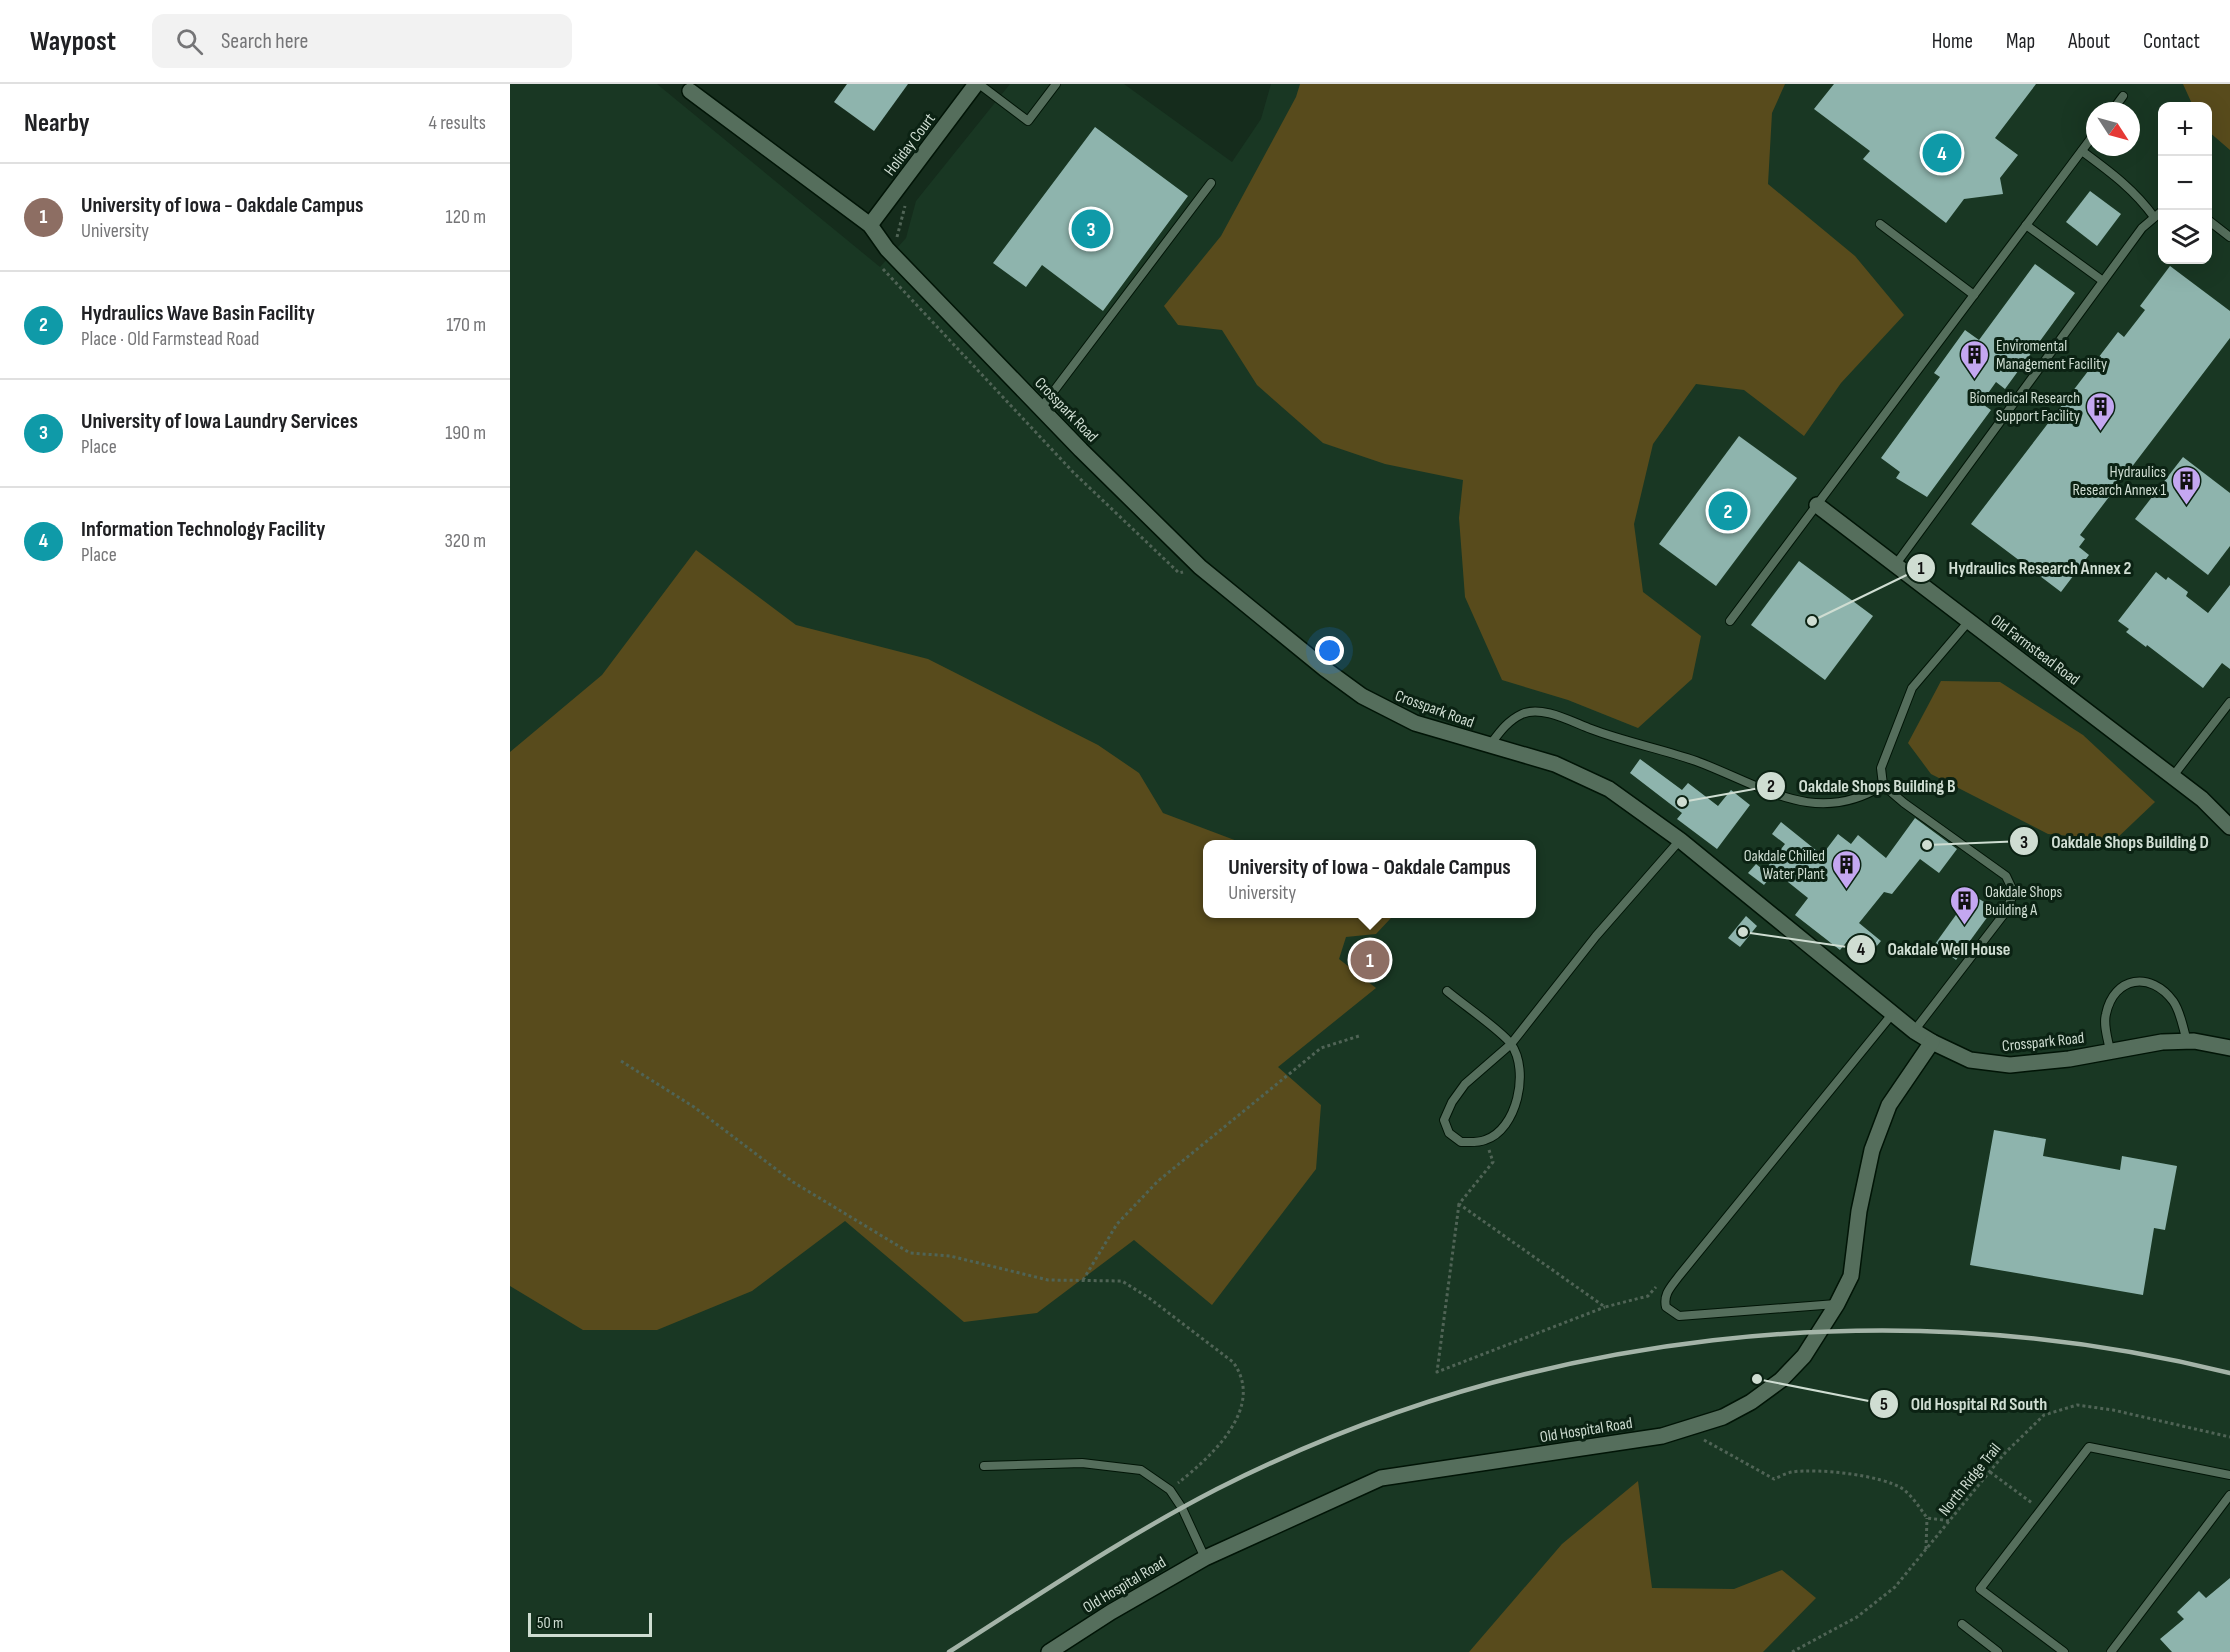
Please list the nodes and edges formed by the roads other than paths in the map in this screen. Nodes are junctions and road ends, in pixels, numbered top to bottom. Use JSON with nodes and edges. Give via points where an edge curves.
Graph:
{"nodes":[{"id":1,"x":978,"y":84,"type":"edge"},
{"id":2,"x":1056,"y":84,"type":"edge"},
{"id":3,"x":690,"y":91,"type":"dead end"},
{"id":4,"x":2123,"y":96,"type":"dead end"},
{"id":5,"x":2119,"y":102,"type":"edge"},
{"id":6,"x":2086,"y":145,"type":"edge"},
{"id":7,"x":2082,"y":151,"type":"junction"},
{"id":8,"x":1211,"y":183,"type":"dead end"},
{"id":9,"x":2158,"y":214,"type":"edge"},
{"id":10,"x":2154,"y":217,"type":"junction"},
{"id":11,"x":2212,"y":223,"type":"edge"},
{"id":12,"x":1880,"y":224,"type":"dead end"},
{"id":13,"x":870,"y":225,"type":"junction"},
{"id":14,"x":2026,"y":225,"type":"junction"},
{"id":15,"x":2230,"y":237,"type":"edge"},
{"id":16,"x":2103,"y":281,"type":"junction"},
{"id":17,"x":1974,"y":295,"type":"junction"},
{"id":18,"x":1041,"y":408,"type":"junction"},
{"id":19,"x":1817,"y":505,"type":"junction"},
{"id":20,"x":1896,"y":564,"type":"junction"},
{"id":21,"x":1730,"y":621,"type":"dead end"},
{"id":22,"x":1969,"y":621,"type":"junction"},
{"id":23,"x":2230,"y":702,"type":"edge"},
{"id":24,"x":1489,"y":746,"type":"junction"},
{"id":25,"x":2173,"y":776,"type":"junction"},
{"id":26,"x":1883,"y":784,"type":"junction"},
{"id":27,"x":2230,"y":826,"type":"edge"},
{"id":28,"x":1680,"y":840,"type":"junction"},
{"id":29,"x":1447,"y":991,"type":"dead end"},
{"id":30,"x":1893,"y":1013,"type":"junction"},
{"id":31,"x":1914,"y":1031,"type":"junction"},
{"id":32,"x":2187,"y":1041,"type":"junction"},
{"id":33,"x":1932,"y":1042,"type":"junction"},
{"id":34,"x":1511,"y":1044,"type":"junction"},
{"id":35,"x":2230,"y":1048,"type":"edge"},
{"id":36,"x":2110,"y":1051,"type":"junction"},
{"id":37,"x":1837,"y":1304,"type":"junction"},
{"id":38,"x":984,"y":1466,"type":"dead end"},
{"id":39,"x":2230,"y":1474,"type":"edge"},
{"id":40,"x":2230,"y":1495,"type":"edge"},
{"id":41,"x":1205,"y":1558,"type":"junction"},
{"id":42,"x":1962,"y":1624,"type":"dead end"},
{"id":43,"x":1049,"y":1652,"type":"edge"},
{"id":44,"x":1998,"y":1652,"type":"edge"},
{"id":45,"x":2064,"y":1652,"type":"edge"},
{"id":46,"x":2111,"y":1652,"type":"edge"}],
"edges":[{"from":1,"to":2,"type":"lane","via":[[1028,121]]},
{"from":1,"to":13,"type":"street","name":"Holiday Court"},
{"from":3,"to":13,"type":"street","name":"Crosspark Road"},
{"from":4,"to":5,"type":"lane"},
{"from":6,"to":7,"type":"lane"},
{"from":7,"to":10,"type":"lane","via":[[2123,181]]},
{"from":7,"to":14,"type":"lane"},
{"from":8,"to":18,"type":"lane"},
{"from":9,"to":10,"type":"lane"},
{"from":10,"to":16,"type":"lane"},
{"from":11,"to":15,"type":"lane"},
{"from":12,"to":17,"type":"lane"},
{"from":13,"to":18,"type":"street","name":"Crosspark Road","via":[[887,249]]},
{"from":14,"to":16,"type":"lane"},
{"from":14,"to":17,"type":"lane"},
{"from":16,"to":20,"type":"lane"},
{"from":17,"to":19,"type":"lane"},
{"from":18,"to":24,"type":"street","name":"Crosspark Road","via":[[1200,567],[1362,696],[1415,723]]},
{"from":19,"to":20,"type":"street","name":"Old Farmstead Road"},
{"from":19,"to":21,"type":"lane"},
{"from":20,"to":22,"type":"street","name":"Old Farmstead Road"},
{"from":22,"to":25,"type":"street","name":"Old Farmstead Road"},
{"from":22,"to":26,"type":"lane","via":[[1912,688],[1881,768]]},
{"from":23,"to":25,"type":"lane"},
{"from":24,"to":26,"type":"lane","via":[[1503,727],[1523,713],[1546,713],[1694,760],[1808,805],[1862,798]]},
{"from":24,"to":28,"type":"street","name":"Crosspark Road","via":[[1584,776],[1609,789]]},
{"from":25,"to":27,"type":"street","name":"Old Farmstead Road"},
{"from":26,"to":31,"type":"lane","via":[[2006,876],[2014,893],[2004,914]]},
{"from":28,"to":30,"type":"street","name":"Crosspark Road"},
{"from":28,"to":34,"type":"lane","via":[[1596,936]]},
{"from":29,"to":34,"type":"lane"},
{"from":30,"to":31,"type":"street","name":"Crosspark Road"},
{"from":30,"to":37,"type":"lane","via":[[1667,1291],[1665,1299],[1671,1313],[1679,1316]]},
{"from":31,"to":33,"type":"street","name":"Crosspark Road"},
{"from":32,"to":35,"type":"street","name":"Crosspark Road"},
{"from":32,"to":36,"type":"street","name":"Crosspark Road"},
{"from":32,"to":36,"type":"lane","via":[[2175,1003],[2162,989],[2147,981],[2128,982],[2110,998],[2105,1017]]},
{"from":33,"to":36,"type":"street","name":"Crosspark Road","via":[[1970,1060],[2010,1065]]},
{"from":33,"to":37,"type":"street","name":"Old Hospital Road","via":[[1889,1105],[1872,1150],[1851,1276]]},
{"from":34,"to":34,"type":"lane","via":[[1519,1080],[1516,1108],[1506,1126],[1485,1140],[1461,1142],[1449,1133],[1444,1120],[1452,1102],[1465,1084]]},
{"from":37,"to":41,"type":"street","name":"Old Hospital Road","via":[[1804,1356],[1781,1380],[1723,1418],[1662,1436],[1381,1478]]},
{"from":38,"to":41,"type":"lane","via":[[1083,1463],[1142,1470],[1170,1490]]},
{"from":39,"to":45,"type":"lane","via":[[2089,1447],[1980,1589]]},
{"from":40,"to":46,"type":"lane"},
{"from":41,"to":43,"type":"street","name":"Old Hospital Road"},
{"from":42,"to":44,"type":"lane"}]}
